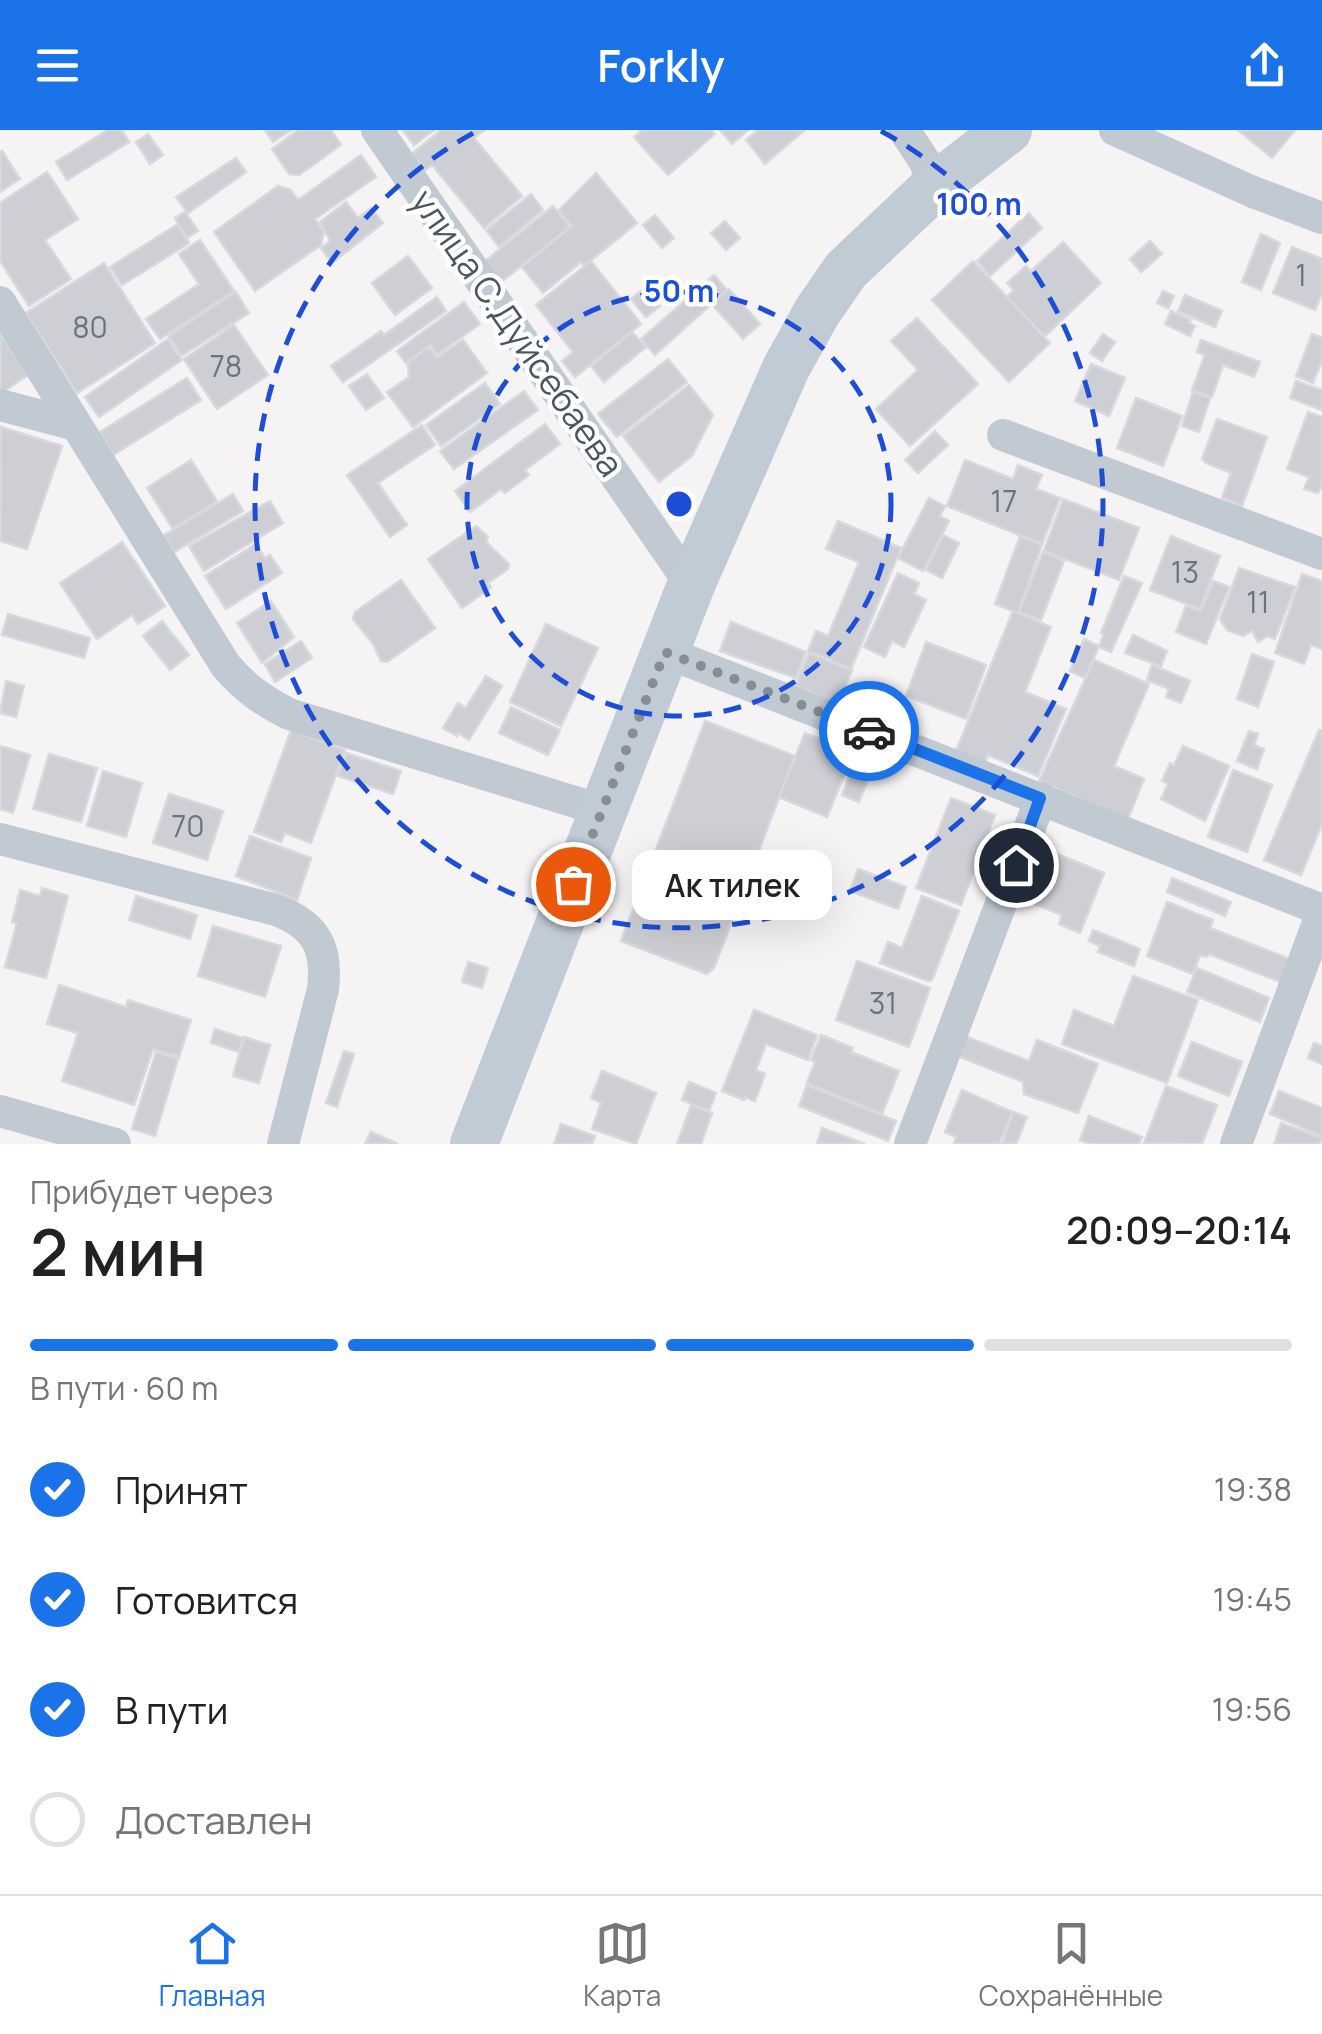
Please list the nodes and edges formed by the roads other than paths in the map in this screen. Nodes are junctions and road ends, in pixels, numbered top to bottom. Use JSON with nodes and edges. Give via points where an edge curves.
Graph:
{"nodes":[{"id":1,"x":377,"y":130,"type":"edge"},
{"id":2,"x":904,"y":130,"type":"edge"},
{"id":3,"x":1008,"y":130,"type":"edge"},
{"id":4,"x":1115,"y":130,"type":"edge"},
{"id":5,"x":934,"y":188,"type":"junction"},
{"id":6,"x":1322,"y":218,"type":"edge"},
{"id":7,"x":0,"y":302,"type":"edge"},
{"id":8,"x":0,"y":406,"type":"edge"},
{"id":9,"x":76,"y":424,"type":"junction"},
{"id":10,"x":1002,"y":435,"type":"dead end"},
{"id":11,"x":1322,"y":554,"type":"edge"},
{"id":12,"x":691,"y":585,"type":"junction"},
{"id":13,"x":665,"y":652,"type":"junction"},
{"id":14,"x":1040,"y":798,"type":"junction"},
{"id":15,"x":601,"y":810,"type":"junction"},
{"id":16,"x":0,"y":839,"type":"edge"},
{"id":17,"x":1322,"y":911,"type":"edge"},
{"id":18,"x":0,"y":1110,"type":"edge"},
{"id":19,"x":115,"y":1144,"type":"edge"},
{"id":20,"x":283,"y":1144,"type":"edge"},
{"id":21,"x":474,"y":1144,"type":"edge"},
{"id":22,"x":910,"y":1144,"type":"edge"},
{"id":23,"x":1236,"y":1144,"type":"edge"}],
"edges":[{"from":1,"to":12,"type":"street","name":"улица С.Дуйсебаева"},
{"from":2,"to":5,"type":"street"},
{"from":3,"to":5,"type":"street"},
{"from":4,"to":6,"type":"street"},
{"from":5,"to":12,"type":"street","via":[[846,270],[817,312],[766,410]]},
{"from":7,"to":9,"type":"street"},
{"from":8,"to":9,"type":"street"},
{"from":9,"to":15,"type":"street","via":[[226,666],[262,701]]},
{"from":10,"to":11,"type":"street"},
{"from":12,"to":13,"type":"street"},
{"from":13,"to":14,"type":"street"},
{"from":13,"to":15,"type":"street"},
{"from":14,"to":17,"type":"street"},
{"from":14,"to":22,"type":"street"},
{"from":15,"to":21,"type":"street"},
{"from":16,"to":20,"type":"street","via":[[276,910],[308,928],[326,966]]},
{"from":17,"to":23,"type":"street"},
{"from":18,"to":19,"type":"street"}]}
